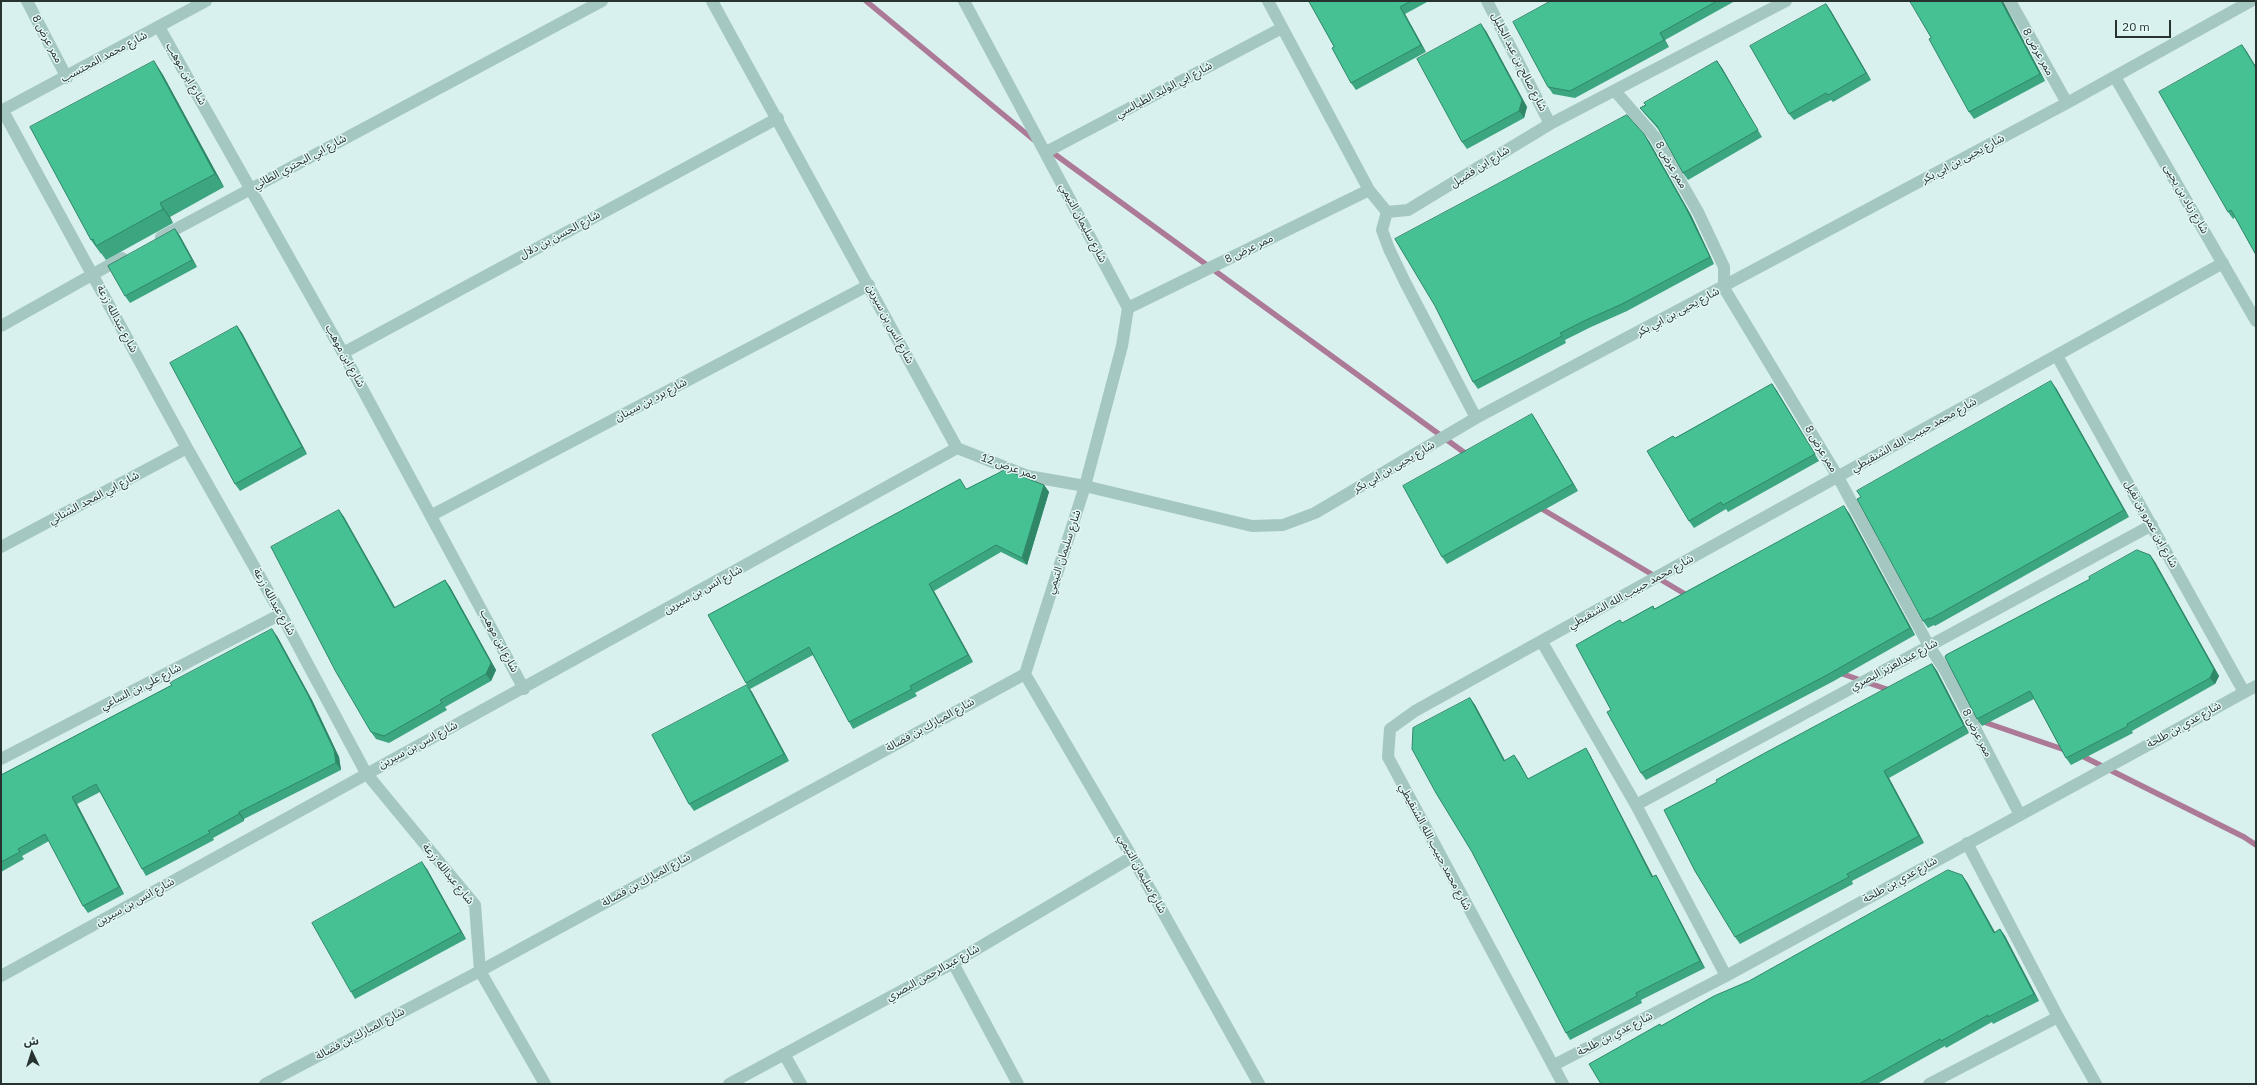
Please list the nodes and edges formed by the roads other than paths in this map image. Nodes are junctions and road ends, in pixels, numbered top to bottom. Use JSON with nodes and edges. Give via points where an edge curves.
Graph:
{"nodes":[{"id":1,"x":27,"y":1,"type":"edge"},
{"id":2,"x":206,"y":1,"type":"edge"},
{"id":3,"x":602,"y":1,"type":"edge"},
{"id":4,"x":712,"y":1,"type":"edge"},
{"id":5,"x":964,"y":1,"type":"edge"},
{"id":6,"x":1268,"y":1,"type":"edge"},
{"id":7,"x":1487,"y":1,"type":"edge"},
{"id":8,"x":1786,"y":1,"type":"edge"},
{"id":9,"x":2010,"y":1,"type":"edge"},
{"id":10,"x":2252,"y":1,"type":"edge"},
{"id":11,"x":159,"y":27,"type":"junction"},
{"id":12,"x":1282,"y":28,"type":"junction"},
{"id":13,"x":2114,"y":77,"type":"junction"},
{"id":14,"x":66,"y":78,"type":"junction"},
{"id":15,"x":1615,"y":91,"type":"junction"},
{"id":16,"x":2067,"y":103,"type":"junction"},
{"id":17,"x":2,"y":111,"type":"edge"},
{"id":18,"x":778,"y":118,"type":"junction"},
{"id":19,"x":1550,"y":124,"type":"junction"},
{"id":20,"x":1046,"y":152,"type":"junction"},
{"id":21,"x":252,"y":188,"type":"junction"},
{"id":22,"x":1369,"y":190,"type":"junction"},
{"id":23,"x":1387,"y":212,"type":"junction"},
{"id":24,"x":148,"y":244,"type":"edge"},
{"id":25,"x":134,"y":252,"type":"edge"},
{"id":26,"x":2223,"y":263,"type":"junction"},
{"id":27,"x":92,"y":274,"type":"junction"},
{"id":28,"x":869,"y":285,"type":"junction"},
{"id":29,"x":1724,"y":288,"type":"junction"},
{"id":30,"x":1128,"y":308,"type":"junction"},
{"id":31,"x":2256,"y":321,"type":"edge"},
{"id":32,"x":1,"y":326,"type":"edge"},
{"id":33,"x":343,"y":352,"type":"junction"},
{"id":34,"x":2057,"y":356,"type":"junction"},
{"id":35,"x":1476,"y":418,"type":"junction"},
{"id":36,"x":187,"y":448,"type":"junction"},
{"id":37,"x":957,"y":448,"type":"junction"},
{"id":38,"x":1838,"y":477,"type":"junction"},
{"id":39,"x":1085,"y":486,"type":"junction"},
{"id":40,"x":432,"y":515,"type":"junction"},
{"id":41,"x":2152,"y":525,"type":"junction"},
{"id":42,"x":1,"y":548,"type":"edge"},
{"id":43,"x":281,"y":614,"type":"junction"},
{"id":44,"x":1542,"y":642,"type":"junction"},
{"id":45,"x":1929,"y":646,"type":"junction"},
{"id":46,"x":1025,"y":674,"type":"junction"},
{"id":47,"x":2256,"y":686,"type":"edge"},
{"id":48,"x":524,"y":689,"type":"junction"},
{"id":49,"x":2244,"y":692,"type":"junction"},
{"id":50,"x":1,"y":759,"type":"edge"},
{"id":51,"x":366,"y":773,"type":"junction"},
{"id":52,"x":1636,"y":805,"type":"junction"},
{"id":53,"x":2020,"y":815,"type":"junction"},
{"id":54,"x":1967,"y":843,"type":"junction"},
{"id":55,"x":1132,"y":857,"type":"junction"},
{"id":56,"x":953,"y":963,"type":"junction"},
{"id":57,"x":480,"y":970,"type":"junction"},
{"id":58,"x":1,"y":976,"type":"edge"},
{"id":59,"x":1726,"y":976,"type":"junction"},
{"id":60,"x":2058,"y":1017,"type":"junction"},
{"id":61,"x":784,"y":1054,"type":"junction"},
{"id":62,"x":1554,"y":1065,"type":"junction"},
{"id":63,"x":265,"y":1084,"type":"edge"},
{"id":64,"x":545,"y":1084,"type":"edge"},
{"id":65,"x":729,"y":1084,"type":"edge"},
{"id":66,"x":801,"y":1084,"type":"edge"},
{"id":67,"x":1018,"y":1084,"type":"edge"},
{"id":68,"x":1259,"y":1084,"type":"edge"},
{"id":69,"x":1563,"y":1084,"type":"edge"},
{"id":70,"x":1929,"y":1084,"type":"edge"},
{"id":71,"x":2096,"y":1084,"type":"edge"}],
"edges":[{"from":1,"to":14,"type":"street","name":"ممر عرض 8"},
{"from":2,"to":11,"type":"street","name":"شارع محمد المحتسب"},
{"from":3,"to":21,"type":"street","name":"شارع ابي البحتري الطائي"},
{"from":4,"to":18,"type":"street","name":"شارع انس بن سيرين"},
{"from":5,"to":20,"type":"street","name":"شارع سليمان التيمي"},
{"from":6,"to":12,"type":"street"},
{"from":7,"to":19,"type":"street","name":"شارع صالح بن عبد الجليل"},
{"from":8,"to":15,"type":"street","name":"شارع ابن فضيل"},
{"from":9,"to":16,"type":"street","name":"ممر عرض 8"},
{"from":10,"to":13,"type":"street","name":"شارع يحيى بن ابي بكر"},
{"from":11,"to":14,"type":"street","name":"شارع محمد المحتسب"},
{"from":11,"to":21,"type":"street","name":"شارع ابن موهب"},
{"from":12,"to":20,"type":"street","name":"شارع ابي الوليد الطيالسي"},
{"from":12,"to":22,"type":"street"},
{"from":13,"to":16,"type":"street","name":"شارع يحيى بن ابي بكر"},
{"from":13,"to":26,"type":"street","name":"شارع زياد بن يحيى"},
{"from":14,"to":17,"type":"street","name":"شارع محمد المحتسب"},
{"from":15,"to":19,"type":"street","name":"شارع ابن فضيل"},
{"from":15,"to":29,"type":"street","name":"ممر عرض 8","via":[[1655,137],[1698,212],[1724,268]]},
{"from":16,"to":29,"type":"street","name":"شارع يحيى بن ابي بكر"},
{"from":17,"to":27,"type":"street","name":"شارع عبدالله زرعة"},
{"from":18,"to":28,"type":"street","name":"شارع انس بن سيرين"},
{"from":18,"to":33,"type":"street","name":"شارع الحسن بن دلال"},
{"from":19,"to":23,"type":"street","name":"شارع ابن فضيل","via":[[1408,210]]},
{"from":20,"to":30,"type":"street","name":"شارع سليمان التيمي"},
{"from":21,"to":24,"type":"street","name":"شارع ابي البحتري الطائي"},
{"from":21,"to":33,"type":"street","name":"شارع ابن موهب"},
{"from":22,"to":23,"type":"street"},
{"from":22,"to":30,"type":"street","name":"ممر عرض 8"},
{"from":23,"to":35,"type":"street","via":[[1382,230],[1389,249]]},
{"from":25,"to":27,"type":"street"},
{"from":26,"to":31,"type":"street","name":"شارع زياد بن يحيى"},
{"from":26,"to":34,"type":"street","name":"شارع محمد حبيب الله الشنقيطي"},
{"from":27,"to":32,"type":"street"},
{"from":27,"to":36,"type":"street","name":"شارع عبدالله زرعة"},
{"from":28,"to":37,"type":"street","name":"شارع انس بن سيرين"},
{"from":28,"to":40,"type":"street","name":"شارع برد بن سينان"},
{"from":29,"to":35,"type":"street","name":"شارع يحيى بن ابي بكر"},
{"from":29,"to":38,"type":"street","name":"ممر عرض 8"},
{"from":30,"to":39,"type":"street","name":"شارع سليمان التيمي","via":[[1122,346]]},
{"from":33,"to":40,"type":"street","name":"شارع ابن موهب"},
{"from":34,"to":38,"type":"street","name":"شارع محمد حبيب الله الشنقيطي"},
{"from":34,"to":41,"type":"street","name":"شارع ابن عمرو بن نفيل"},
{"from":35,"to":39,"type":"street","name":"شارع يحيى بن ابي بكر","via":[[1315,513],[1283,525],[1252,526]]},
{"from":36,"to":42,"type":"street","name":"شارع ابي المجد الشنائي"},
{"from":36,"to":43,"type":"street","name":"شارع عبدالله زرعة"},
{"from":37,"to":39,"type":"street","name":"ممر عرض 12","via":[[1028,476]]},
{"from":37,"to":48,"type":"street","name":"شارع انس بن سيرين"},
{"from":38,"to":44,"type":"street","name":"شارع محمد حبيب الله الشنقيطي"},
{"from":38,"to":45,"type":"street","name":"ممر عرض 8"},
{"from":39,"to":46,"type":"street","name":"شارع سليمان التيمي"},
{"from":40,"to":48,"type":"street","name":"شارع ابن موهب"},
{"from":41,"to":45,"type":"street","name":"شارع عبدالعزيز البصري"},
{"from":41,"to":49,"type":"street","name":"شارع ابن عمرو بن نفيل"},
{"from":43,"to":50,"type":"street","name":"شارع علي بن الساعي"},
{"from":43,"to":51,"type":"street","name":"شارع عبدالله زرعة"},
{"from":44,"to":52,"type":"street"},
{"from":44,"to":62,"type":"street","name":"شارع محمد حبيب الله الشنقيطي","via":[[1415,711],[1390,729],[1388,757]]},
{"from":45,"to":52,"type":"street","name":"شارع عبدالعزيز البصري"},
{"from":45,"to":53,"type":"street","name":"ممر عرض 8","via":[[1945,670]]},
{"from":46,"to":55,"type":"street","name":"شارع سليمان التيمي"},
{"from":46,"to":57,"type":"street","name":"شارع المبارك بن فضالة"},
{"from":47,"to":49,"type":"street","name":"شارع عدي بن طلحة"},
{"from":48,"to":51,"type":"street","name":"شارع انس بن سيرين"},
{"from":49,"to":53,"type":"street","name":"شارع عدي بن طلحة"},
{"from":51,"to":57,"type":"street","name":"شارع عبدالله زرعة","via":[[475,905]]},
{"from":51,"to":58,"type":"street","name":"شارع انس بن سيرين"},
{"from":52,"to":59,"type":"street"},
{"from":53,"to":54,"type":"street","name":"شارع عدي بن طلحة"},
{"from":54,"to":59,"type":"street","name":"شارع عدي بن طلحة"},
{"from":54,"to":60,"type":"street"},
{"from":55,"to":56,"type":"street","name":"شارع عبدالرحمن البصري"},
{"from":55,"to":68,"type":"street","name":"شارع سليمان التيمي"},
{"from":56,"to":61,"type":"street","name":"شارع عبدالرحمن البصري"},
{"from":56,"to":67,"type":"street"},
{"from":57,"to":63,"type":"street","name":"شارع المبارك بن فضالة"},
{"from":57,"to":64,"type":"street","name":"شارع عبدالله زرعة"},
{"from":59,"to":62,"type":"street","name":"شارع عدي بن طلحة"},
{"from":60,"to":70,"type":"street"},
{"from":60,"to":71,"type":"street"},
{"from":61,"to":65,"type":"street","name":"شارع عبدالرحمن البصري"},
{"from":61,"to":66,"type":"street"},
{"from":62,"to":69,"type":"street","name":"شارع محمد حبيب الله الشنقيطي"}]}
